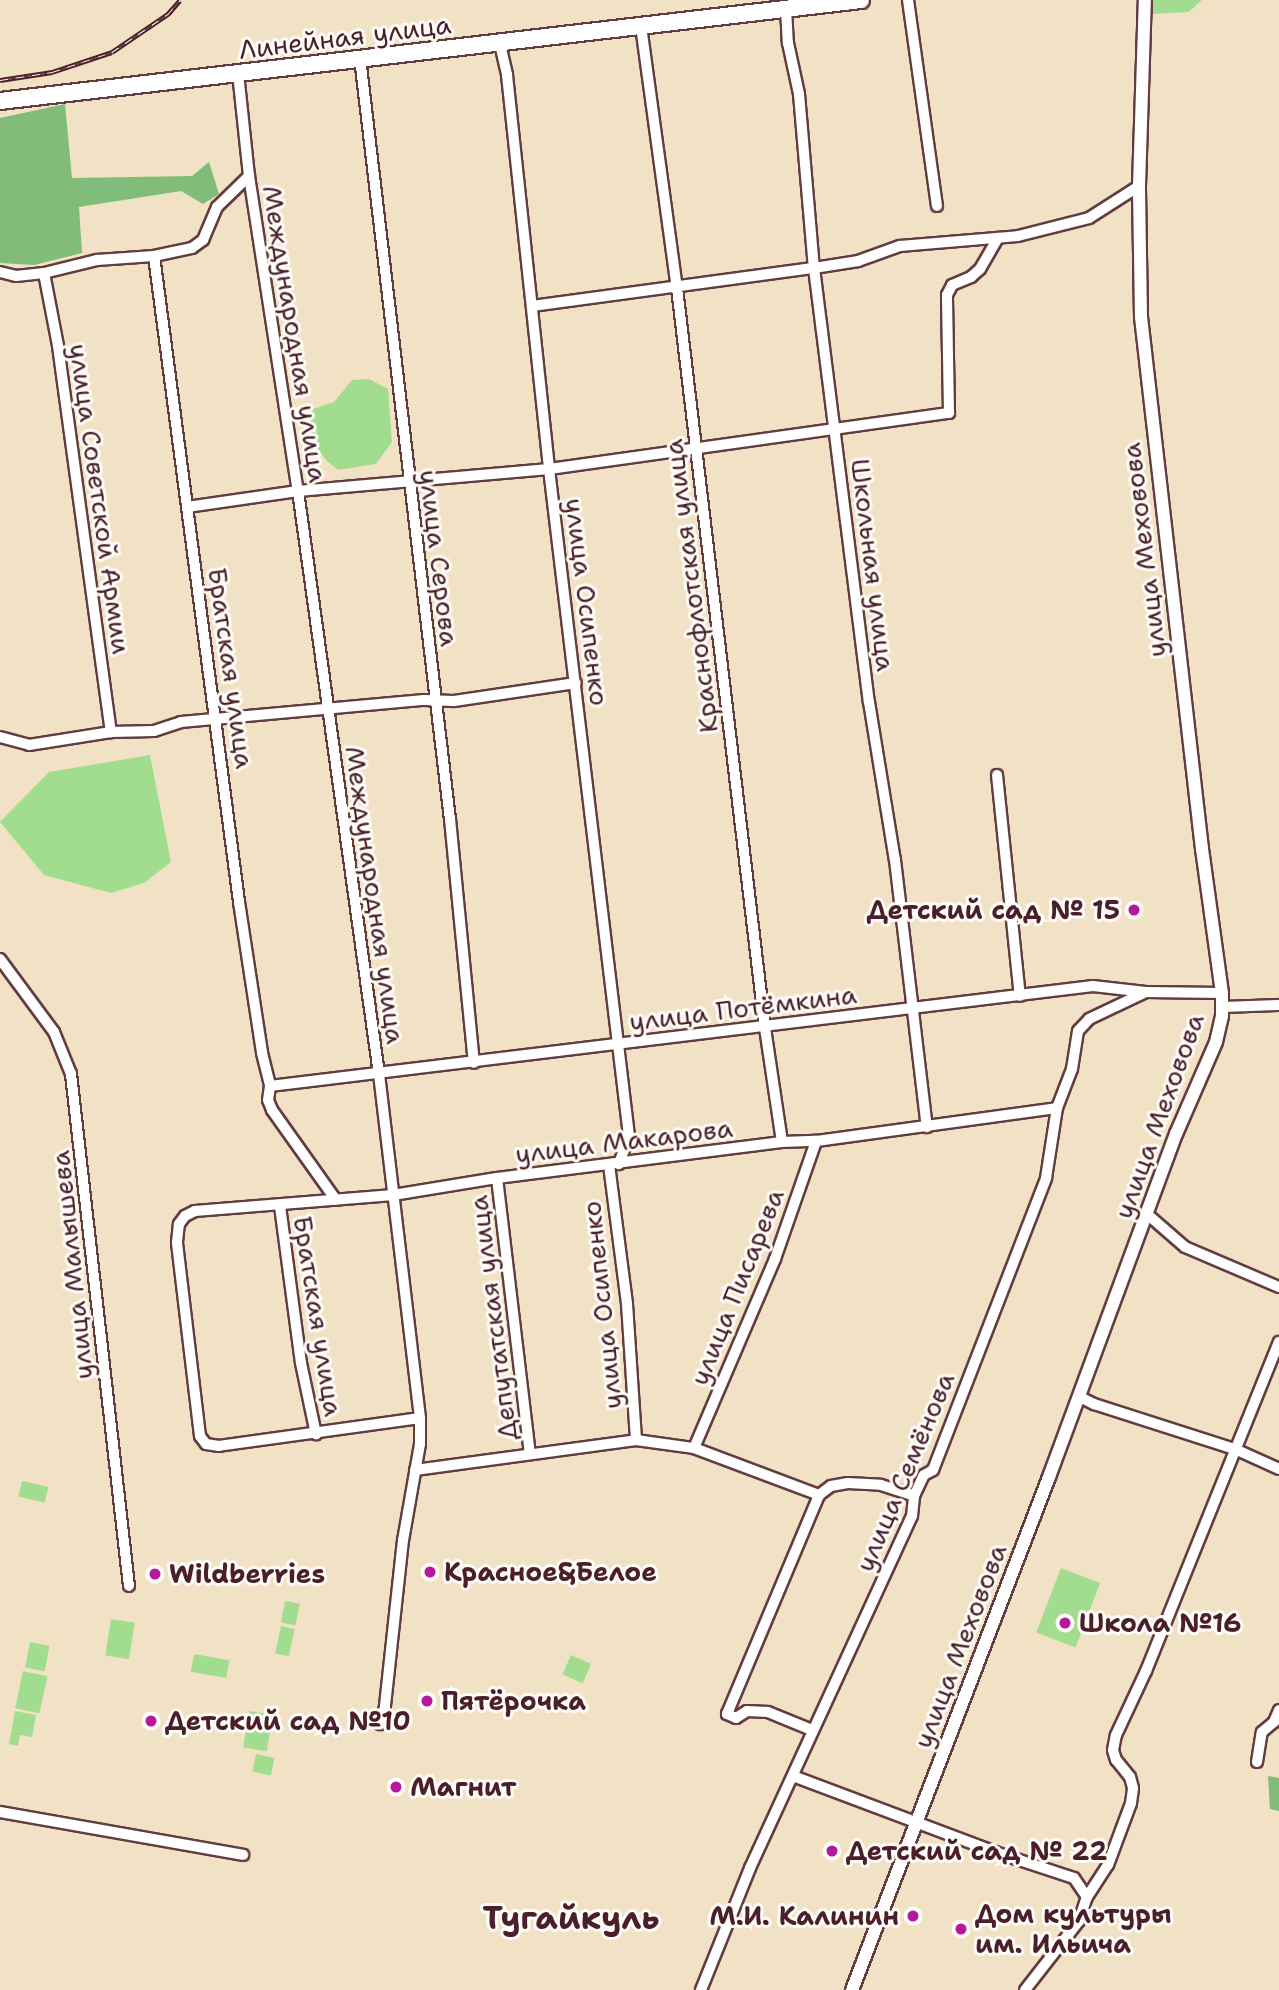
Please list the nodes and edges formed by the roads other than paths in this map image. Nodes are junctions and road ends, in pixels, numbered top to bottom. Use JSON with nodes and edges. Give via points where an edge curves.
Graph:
{"nodes":[{"id":1,"x":862,"y":0,"type":"edge"},
{"id":2,"x":908,"y":0,"type":"edge"},
{"id":3,"x":1144,"y":0,"type":"edge"},
{"id":4,"x":786,"y":8,"type":"junction"},
{"id":5,"x":641,"y":26,"type":"junction"},
{"id":6,"x":500,"y":44,"type":"junction"},
{"id":7,"x":360,"y":58,"type":"junction"},
{"id":8,"x":237,"y":73,"type":"junction"},
{"id":9,"x":0,"y":102,"type":"edge"},
{"id":10,"x":249,"y":176,"type":"junction"},
{"id":11,"x":1139,"y":186,"type":"junction"},
{"id":12,"x":937,"y":206,"type":"dead end"},
{"id":13,"x":998,"y":238,"type":"junction"},
{"id":14,"x":154,"y":256,"type":"junction"},
{"id":15,"x":814,"y":268,"type":"junction"},
{"id":16,"x":0,"y":272,"type":"edge"},
{"id":17,"x":44,"y":272,"type":"junction"},
{"id":18,"x":677,"y":288,"type":"junction"},
{"id":19,"x":533,"y":306,"type":"junction"},
{"id":20,"x":835,"y":429,"type":"junction"},
{"id":21,"x":696,"y":447,"type":"junction"},
{"id":22,"x":549,"y":469,"type":"junction"},
{"id":23,"x":408,"y":483,"type":"junction"},
{"id":24,"x":298,"y":491,"type":"junction"},
{"id":25,"x":187,"y":507,"type":"junction"},
{"id":26,"x":576,"y":683,"type":"junction"},
{"id":27,"x":436,"y":701,"type":"junction"},
{"id":28,"x":327,"y":710,"type":"junction"},
{"id":29,"x":217,"y":719,"type":"junction"},
{"id":30,"x":111,"y":732,"type":"junction"},
{"id":31,"x":0,"y":737,"type":"edge"},
{"id":32,"x":997,"y":775,"type":"dead end"},
{"id":33,"x":0,"y":960,"type":"edge"},
{"id":34,"x":1146,"y":992,"type":"junction"},
{"id":35,"x":1222,"y":993,"type":"junction"},
{"id":36,"x":1020,"y":996,"type":"junction"},
{"id":37,"x":1279,"y":1005,"type":"edge"},
{"id":38,"x":1222,"y":1007,"type":"junction"},
{"id":39,"x":914,"y":1009,"type":"junction"},
{"id":40,"x":765,"y":1028,"type":"junction"},
{"id":41,"x":618,"y":1044,"type":"junction"},
{"id":42,"x":474,"y":1063,"type":"junction"},
{"id":43,"x":379,"y":1074,"type":"junction"},
{"id":44,"x":270,"y":1086,"type":"junction"},
{"id":45,"x":1057,"y":1108,"type":"junction"},
{"id":46,"x":927,"y":1127,"type":"junction"},
{"id":47,"x":782,"y":1142,"type":"junction"},
{"id":48,"x":816,"y":1142,"type":"junction"},
{"id":49,"x":614,"y":1164,"type":"junction"},
{"id":50,"x":497,"y":1178,"type":"junction"},
{"id":51,"x":393,"y":1195,"type":"junction"},
{"id":52,"x":335,"y":1200,"type":"junction"},
{"id":53,"x":280,"y":1206,"type":"junction"},
{"id":54,"x":1147,"y":1214,"type":"junction"},
{"id":55,"x":1279,"y":1287,"type":"edge"},
{"id":56,"x":1279,"y":1342,"type":"edge"},
{"id":57,"x":1080,"y":1396,"type":"junction"},
{"id":58,"x":420,"y":1418,"type":"junction"},
{"id":59,"x":316,"y":1434,"type":"junction"},
{"id":60,"x":636,"y":1440,"type":"junction"},
{"id":61,"x":694,"y":1448,"type":"junction"},
{"id":62,"x":1237,"y":1450,"type":"junction"},
{"id":63,"x":530,"y":1453,"type":"junction"},
{"id":64,"x":1279,"y":1469,"type":"edge"},
{"id":65,"x":415,"y":1470,"type":"junction"},
{"id":66,"x":819,"y":1495,"type":"junction"},
{"id":67,"x":914,"y":1496,"type":"junction"},
{"id":68,"x":129,"y":1586,"type":"dead end"},
{"id":69,"x":1279,"y":1710,"type":"edge"},
{"id":70,"x":380,"y":1724,"type":"dead end"},
{"id":71,"x":812,"y":1730,"type":"junction"},
{"id":72,"x":1257,"y":1762,"type":"dead end"},
{"id":73,"x":793,"y":1776,"type":"junction"},
{"id":74,"x":0,"y":1812,"type":"edge"},
{"id":75,"x":917,"y":1822,"type":"junction"},
{"id":76,"x":243,"y":1855,"type":"dead end"},
{"id":77,"x":1087,"y":1897,"type":"junction"},
{"id":78,"x":701,"y":1990,"type":"edge"},
{"id":79,"x":852,"y":1990,"type":"edge"},
{"id":80,"x":1025,"y":1990,"type":"edge"}],
"edges":[{"from":1,"to":4,"type":"main road","name":"Линейная улица"},
{"from":2,"to":12,"type":"street"},
{"from":3,"to":11,"type":"street","name":"улица Меховова"},
{"from":4,"to":5,"type":"main road","name":"Линейная улица"},
{"from":4,"to":15,"type":"street","name":"Школьная улица","via":[[799,94]]},
{"from":5,"to":6,"type":"main road","name":"Линейная улица"},
{"from":5,"to":18,"type":"street","name":"Краснофлотская улица"},
{"from":6,"to":7,"type":"main road","name":"Линейная улица"},
{"from":6,"to":19,"type":"street","name":"улица Осипенко"},
{"from":7,"to":8,"type":"main road","name":"Линейная улица"},
{"from":7,"to":23,"type":"street","name":"улица Серова"},
{"from":8,"to":9,"type":"main road","name":"Линейная улица"},
{"from":8,"to":10,"type":"street","name":"Международная улица"},
{"from":10,"to":14,"type":"street","via":[[218,207],[203,240],[192,248]]},
{"from":10,"to":24,"type":"street","name":"Международная улица"},
{"from":11,"to":13,"type":"street","via":[[1089,218]]},
{"from":11,"to":35,"type":"street","name":"улица Меховова","via":[[1145,368]]},
{"from":13,"to":15,"type":"street","via":[[900,246],[858,261]]},
{"from":13,"to":20,"type":"street","via":[[980,270],[951,285],[947,295],[949,413]]},
{"from":14,"to":17,"type":"street","via":[[97,260]]},
{"from":14,"to":25,"type":"street","name":"Братская улица"},
{"from":15,"to":18,"type":"street"},
{"from":15,"to":20,"type":"street","name":"Школьная улица"},
{"from":16,"to":17,"type":"street","via":[[16,276]]},
{"from":17,"to":30,"type":"street","name":"улица Советской Армии"},
{"from":18,"to":19,"type":"street"},
{"from":18,"to":21,"type":"street","name":"Краснофлотская улица"},
{"from":19,"to":22,"type":"street","name":"улица Осипенко"},
{"from":20,"to":21,"type":"street"},
{"from":20,"to":39,"type":"street","name":"Школьная улица"},
{"from":21,"to":22,"type":"street"},
{"from":21,"to":40,"type":"street","name":"Краснофлотская улица"},
{"from":22,"to":23,"type":"street"},
{"from":22,"to":26,"type":"street","name":"улица Осипенко"},
{"from":23,"to":24,"type":"street"},
{"from":23,"to":27,"type":"street","name":"улица Серова"},
{"from":24,"to":25,"type":"street"},
{"from":24,"to":28,"type":"street","name":"Международная улица"},
{"from":25,"to":29,"type":"street","name":"Братская улица"},
{"from":26,"to":27,"type":"street"},
{"from":26,"to":41,"type":"street","name":"улица Осипенко"},
{"from":27,"to":28,"type":"street"},
{"from":27,"to":42,"type":"street","name":"улица Серова"},
{"from":28,"to":29,"type":"street"},
{"from":28,"to":43,"type":"street","name":"Международная улица"},
{"from":29,"to":30,"type":"street","via":[[181,722],[154,732]]},
{"from":29,"to":44,"type":"street","name":"Братская улица","via":[[239,902]]},
{"from":30,"to":31,"type":"street","via":[[29,746]]},
{"from":32,"to":36,"type":"street"},
{"from":33,"to":68,"type":"street","name":"улица Малышева","via":[[54,1032],[71,1074]]},
{"from":34,"to":35,"type":"street","name":"улица Потёмкина"},
{"from":34,"to":36,"type":"street","name":"улица Потёмкина","via":[[1093,986]]},
{"from":34,"to":45,"type":"street","name":"улица Семёнова","via":[[1089,1020],[1078,1031],[1072,1069]]},
{"from":35,"to":38,"type":"street","name":"улица Меховова"},
{"from":36,"to":39,"type":"street","name":"улица Потёмкина"},
{"from":37,"to":38,"type":"street"},
{"from":38,"to":54,"type":"street","name":"улица Меховова","via":[[1216,1042]]},
{"from":39,"to":40,"type":"street","name":"улица Потёмкина"},
{"from":39,"to":46,"type":"street","name":"Школьная улица"},
{"from":40,"to":41,"type":"street","name":"улица Потёмкина"},
{"from":40,"to":47,"type":"street","name":"Краснофлотская улица"},
{"from":41,"to":42,"type":"street","name":"улица Потёмкина"},
{"from":41,"to":49,"type":"street","name":"улица Осипенко","via":[[629,1136]]},
{"from":42,"to":43,"type":"street","name":"улица Потёмкина"},
{"from":43,"to":44,"type":"street","name":"улица Потёмкина"},
{"from":43,"to":51,"type":"street","name":"Международная улица"},
{"from":44,"to":52,"type":"street","name":"Братская улица","via":[[272,1110]]},
{"from":45,"to":46,"type":"street","name":"улица Макарова"},
{"from":45,"to":67,"type":"street","name":"улица Семёнова","via":[[1045,1178],[933,1470],[924,1475]]},
{"from":46,"to":48,"type":"street","name":"улица Макарова"},
{"from":47,"to":48,"type":"street","name":"улица Макарова"},
{"from":47,"to":49,"type":"street","name":"улица Макарова"},
{"from":48,"to":61,"type":"street","name":"улица Писарева","via":[[775,1259]]},
{"from":49,"to":50,"type":"street","name":"улица Макарова"},
{"from":49,"to":60,"type":"street","name":"улица Осипенко"},
{"from":50,"to":51,"type":"street","name":"улица Макарова"},
{"from":50,"to":63,"type":"street","name":"Депутатская улица"},
{"from":51,"to":52,"type":"street","name":"улица Макарова"},
{"from":51,"to":58,"type":"street","name":"Международная улица"},
{"from":52,"to":53,"type":"street","name":"улица Макарова"},
{"from":53,"to":59,"type":"street","name":"Братская улица","via":[[301,1363]]},
{"from":53,"to":59,"type":"street","name":"улица Макарова","via":[[195,1210],[179,1224],[177,1242],[200,1436],[206,1444],[219,1446]]},
{"from":54,"to":55,"type":"street","via":[[1185,1247]]},
{"from":54,"to":57,"type":"street","name":"улица Меховова"},
{"from":56,"to":62,"type":"street"},
{"from":57,"to":62,"type":"street"},
{"from":57,"to":75,"type":"street","name":"улица Меховова"},
{"from":58,"to":59,"type":"street"},
{"from":58,"to":65,"type":"street","name":"Международная улица"},
{"from":60,"to":61,"type":"street"},
{"from":60,"to":63,"type":"street"},
{"from":61,"to":66,"type":"street"},
{"from":62,"to":64,"type":"street"},
{"from":62,"to":77,"type":"street","via":[[1116,1735],[1113,1750],[1130,1777],[1131,1803],[1108,1865]]},
{"from":63,"to":65,"type":"street"},
{"from":65,"to":70,"type":"street","name":"Международная улица"},
{"from":66,"to":67,"type":"street","via":[[831,1486],[848,1483],[881,1485]]},
{"from":66,"to":71,"type":"street","via":[[727,1714],[736,1718],[747,1711],[768,1712]]},
{"from":67,"to":71,"type":"street","name":"улица Семёнова","via":[[912,1516]]},
{"from":69,"to":72,"type":"street","via":[[1274,1722],[1262,1731]]},
{"from":71,"to":73,"type":"street","name":"улица Семёнова"},
{"from":73,"to":75,"type":"street"},
{"from":73,"to":78,"type":"street","name":"улица Семёнова"},
{"from":74,"to":76,"type":"street"},
{"from":75,"to":77,"type":"street","via":[[1074,1878]]},
{"from":75,"to":79,"type":"street","name":"улица Меховова"},
{"from":77,"to":80,"type":"street","via":[[1079,1921]]}]}
